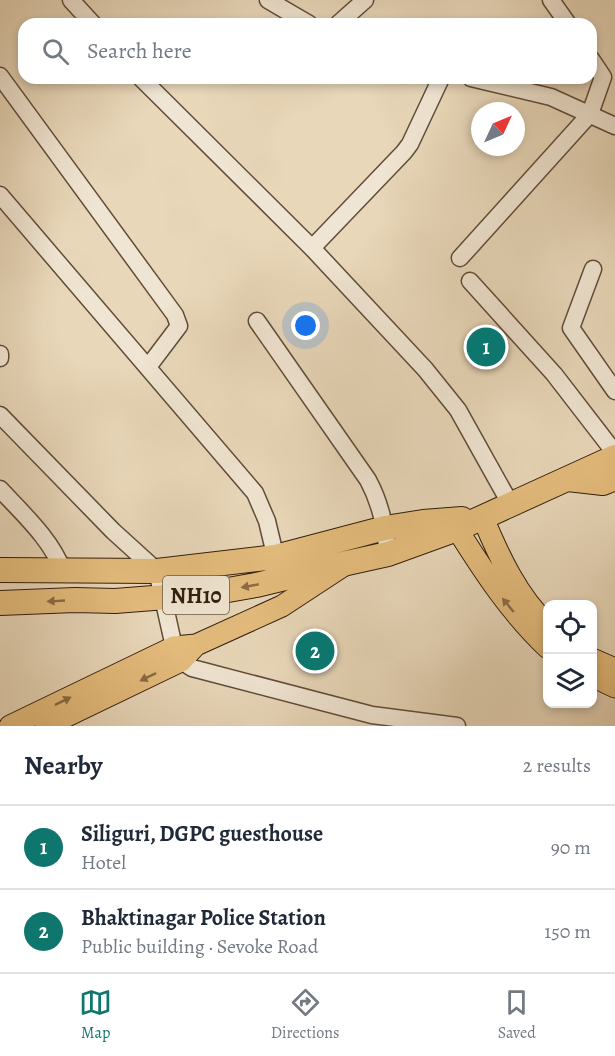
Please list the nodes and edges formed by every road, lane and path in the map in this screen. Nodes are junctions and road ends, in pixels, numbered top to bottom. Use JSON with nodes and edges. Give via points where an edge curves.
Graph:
{"nodes":[{"id":1,"x":71,"y":0,"type":"edge"},
{"id":2,"x":268,"y":0,"type":"edge"},
{"id":3,"x":365,"y":0,"type":"edge"},
{"id":4,"x":551,"y":0,"type":"edge"},
{"id":5,"x":88,"y":18,"type":"edge"},
{"id":6,"x":299,"y":18,"type":"edge"},
{"id":7,"x":345,"y":18,"type":"edge"},
{"id":8,"x":563,"y":18,"type":"edge"},
{"id":9,"x":597,"y":68,"type":"edge"},
{"id":10,"x":0,"y":76,"type":"edge"},
{"id":11,"x":147,"y":84,"type":"edge"},
{"id":12,"x":438,"y":84,"type":"edge"},
{"id":13,"x":497,"y":84,"type":"edge"},
{"id":14,"x":590,"y":114,"type":"junction"},
{"id":15,"x":615,"y":126,"type":"edge"},
{"id":16,"x":0,"y":195,"type":"edge"},
{"id":17,"x":312,"y":248,"type":"junction"},
{"id":18,"x":460,"y":258,"type":"dead end"},
{"id":19,"x":593,"y":269,"type":"dead end"},
{"id":20,"x":470,"y":281,"type":"dead end"},
{"id":21,"x":257,"y":321,"type":"dead end"},
{"id":22,"x":148,"y":367,"type":"junction"},
{"id":23,"x":615,"y":391,"type":"edge"},
{"id":24,"x":0,"y":415,"type":"edge"},
{"id":25,"x":615,"y":455,"type":"edge"},
{"id":26,"x":568,"y":478,"type":"junction"},
{"id":27,"x":615,"y":478,"type":"edge"},
{"id":28,"x":0,"y":489,"type":"edge"},
{"id":29,"x":511,"y":505,"type":"junction"},
{"id":30,"x":483,"y":518,"type":"junction"},
{"id":31,"x":385,"y":528,"type":"junction"},
{"id":32,"x":457,"y":529,"type":"junction"},
{"id":33,"x":388,"y":554,"type":"junction"},
{"id":34,"x":347,"y":563,"type":"junction"},
{"id":35,"x":278,"y":568,"type":"junction"},
{"id":36,"x":0,"y":570,"type":"edge"},
{"id":37,"x":63,"y":571,"type":"junction"},
{"id":38,"x":157,"y":572,"type":"junction"},
{"id":39,"x":163,"y":598,"type":"junction"},
{"id":40,"x":0,"y":603,"type":"edge"},
{"id":41,"x":543,"y":619,"type":"edge"},
{"id":42,"x":543,"y":643,"type":"edge"},
{"id":43,"x":177,"y":654,"type":"junction"},
{"id":44,"x":597,"y":661,"type":"edge"},
{"id":45,"x":615,"y":669,"type":"edge"},
{"id":46,"x":597,"y":678,"type":"edge"},
{"id":47,"x":615,"y":687,"type":"edge"},
{"id":48,"x":10,"y":726,"type":"edge"},
{"id":49,"x":46,"y":726,"type":"edge"},
{"id":50,"x":457,"y":726,"type":"edge"}],
"edges":[{"from":1,"to":5,"type":"street"},
{"from":2,"to":6,"type":"street"},
{"from":3,"to":7,"type":"street"},
{"from":4,"to":8,"type":"street"},
{"from":9,"to":14,"type":"street","via":[[603,77]]},
{"from":10,"to":22,"type":"street","via":[[175,315],[179,326]]},
{"from":11,"to":17,"type":"street"},
{"from":12,"to":17,"type":"street","via":[[404,152]]},
{"from":13,"to":14,"type":"street","via":[[552,97]]},
{"from":14,"to":15,"type":"street"},
{"from":14,"to":18,"type":"street"},
{"from":16,"to":22,"type":"street"},
{"from":17,"to":29,"type":"street","via":[[458,410]]},
{"from":19,"to":23,"type":"street","via":[[571,328]]},
{"from":20,"to":25,"type":"street","via":[[554,374]]},
{"from":21,"to":31,"type":"street","via":[[368,480],[378,497]]},
{"from":22,"to":35,"type":"street","via":[[255,493],[267,521]]},
{"from":24,"to":38,"type":"street"},
{"from":25,"to":26,"type":"highway","number":"NH10"},
{"from":26,"to":27,"type":"highway","via":[[603,483]]},
{"from":26,"to":29,"type":"highway","number":"NH10"},
{"from":28,"to":37,"type":"street","via":[[49,544]]},
{"from":29,"to":30,"type":"highway","number":"NH10"},
{"from":30,"to":31,"type":"highway"},
{"from":30,"to":32,"type":"highway","number":"NH10"},
{"from":30,"to":41,"type":"main road","via":[[501,562]]},
{"from":31,"to":33,"type":"street"},
{"from":31,"to":35,"type":"highway"},
{"from":32,"to":33,"type":"highway","number":"NH10"},
{"from":42,"to":32,"type":"main road","one_way":true,"via":[[497,591]]},
{"from":33,"to":34,"type":"highway","number":"NH10"},
{"from":34,"to":35,"type":"highway","number":"NH10"},
{"from":34,"to":43,"type":"main road","via":[[282,606]]},
{"from":35,"to":38,"type":"highway"},
{"from":35,"to":39,"type":"highway","number":"NH10","one_way":true,"via":[[205,594]]},
{"from":36,"to":37,"type":"highway"},
{"from":37,"to":38,"type":"highway"},
{"from":38,"to":39,"type":"street"},
{"from":39,"to":40,"type":"highway","number":"NH10","one_way":true},
{"from":39,"to":43,"type":"street"},
{"from":48,"to":43,"type":"main road","one_way":true},
{"from":43,"to":49,"type":"main road","one_way":true},
{"from":43,"to":50,"type":"street","via":[[192,668],[204,672],[372,715]]},
{"from":44,"to":45,"type":"main road"},
{"from":46,"to":47,"type":"main road"}]}
